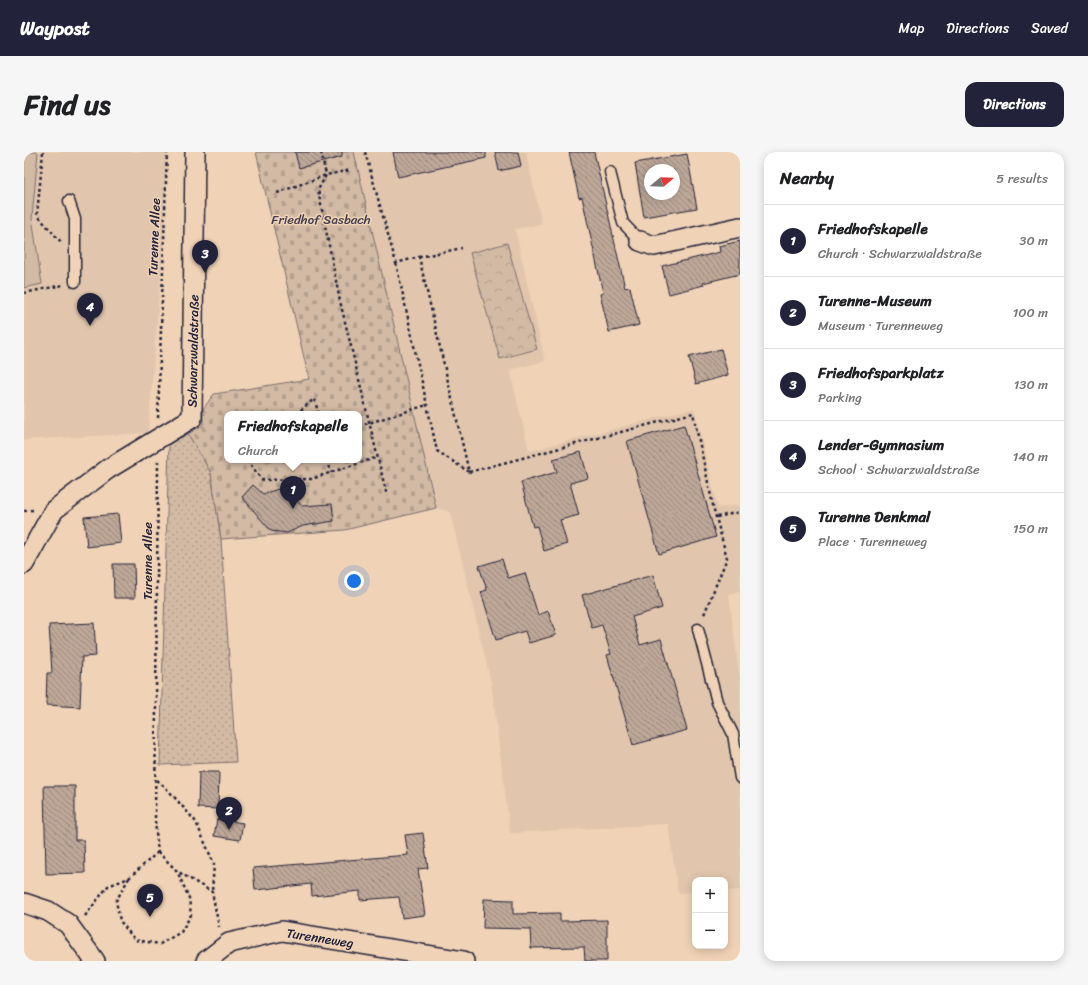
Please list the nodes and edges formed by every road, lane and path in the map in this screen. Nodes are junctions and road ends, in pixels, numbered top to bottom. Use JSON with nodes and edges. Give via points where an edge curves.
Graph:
{"nodes":[{"id":1,"x":42,"y":152,"type":"edge"},
{"id":2,"x":167,"y":152,"type":"edge"},
{"id":3,"x":195,"y":152,"type":"edge"},
{"id":4,"x":321,"y":152,"type":"edge"},
{"id":5,"x":365,"y":152,"type":"edge"},
{"id":6,"x":351,"y":170,"type":"dead end"},
{"id":7,"x":610,"y":172,"type":"dead end"},
{"id":8,"x":326,"y":175,"type":"junction"},
{"id":9,"x":277,"y":193,"type":"dead end"},
{"id":10,"x":69,"y":201,"type":"dead end"},
{"id":11,"x":740,"y":226,"type":"edge"},
{"id":12,"x":640,"y":242,"type":"joint"},
{"id":13,"x":462,"y":248,"type":"dead end"},
{"id":14,"x":75,"y":257,"type":"junction"},
{"id":15,"x":419,"y":258,"type":"junction"},
{"id":16,"x":396,"y":263,"type":"junction"},
{"id":17,"x":75,"y":282,"type":"joint"},
{"id":18,"x":24,"y":294,"type":"edge"},
{"id":19,"x":427,"y":405,"type":"junction"},
{"id":20,"x":300,"y":411,"type":"edge"},
{"id":21,"x":317,"y":411,"type":"edge"},
{"id":22,"x":370,"y":423,"type":"junction"},
{"id":23,"x":362,"y":425,"type":"edge"},
{"id":24,"x":158,"y":438,"type":"junction"},
{"id":25,"x":378,"y":458,"type":"junction"},
{"id":26,"x":249,"y":463,"type":"edge"},
{"id":27,"x":329,"y":463,"type":"edge"},
{"id":28,"x":469,"y":472,"type":"junction"},
{"id":29,"x":331,"y":473,"type":"junction"},
{"id":30,"x":387,"y":496,"type":"dead end"},
{"id":31,"x":740,"y":512,"type":"edge"},
{"id":32,"x":717,"y":517,"type":"junction"},
{"id":33,"x":24,"y":564,"type":"edge"},
{"id":34,"x":698,"y":629,"type":"joint"},
{"id":35,"x":740,"y":778,"type":"edge"},
{"id":36,"x":156,"y":780,"type":"junction"},
{"id":37,"x":158,"y":852,"type":"junction"},
{"id":38,"x":177,"y":871,"type":"junction"},
{"id":39,"x":129,"y":878,"type":"junction"},
{"id":40,"x":212,"y":892,"type":"junction"},
{"id":41,"x":24,"y":902,"type":"edge"},
{"id":42,"x":68,"y":924,"type":"junction"},
{"id":43,"x":229,"y":943,"type":"junction"},
{"id":44,"x":95,"y":961,"type":"edge"},
{"id":45,"x":206,"y":961,"type":"edge"},
{"id":46,"x":464,"y":961,"type":"edge"}],
"edges":[{"from":1,"to":14,"type":"path","via":[[37,214]]},
{"from":2,"to":24,"type":"path","name":"Turenne Allee"},
{"from":3,"to":24,"type":"street","name":"Schwarzwaldstraße","via":[[192,418]]},
{"from":4,"to":8,"type":"path"},
{"from":5,"to":16,"type":"path"},
{"from":6,"to":8,"type":"path"},
{"from":7,"to":12,"type":"lane","via":[[623,223]]},
{"from":8,"to":9,"type":"path"},
{"from":8,"to":22,"type":"path","via":[[318,190],[340,301]]},
{"from":10,"to":14,"type":"lane","via":[[75,219]]},
{"from":11,"to":12,"type":"street","via":[[654,246]]},
{"from":13,"to":15,"type":"path"},
{"from":14,"to":17,"type":"lane"},
{"from":15,"to":16,"type":"path"},
{"from":15,"to":28,"type":"path"},
{"from":16,"to":19,"type":"path"},
{"from":17,"to":18,"type":"path"},
{"from":19,"to":22,"type":"path"},
{"from":19,"to":28,"type":"path","via":[[437,451]]},
{"from":20,"to":21,"type":"path","via":[[314,399]]},
{"from":22,"to":23,"type":"path"},
{"from":22,"to":25,"type":"path"},
{"from":24,"to":33,"type":"street","name":"Schwarzwaldstraße","via":[[108,469],[54,510]]},
{"from":24,"to":36,"type":"path","name":"Turenne Allee"},
{"from":25,"to":29,"type":"path"},
{"from":25,"to":30,"type":"path"},
{"from":26,"to":29,"type":"path","via":[[262,480],[311,479]]},
{"from":27,"to":29,"type":"path"},
{"from":28,"to":32,"type":"path","via":[[693,413]]},
{"from":31,"to":32,"type":"path"},
{"from":32,"to":34,"type":"path","via":[[727,558]]},
{"from":34,"to":35,"type":"lane","via":[[717,702],[733,734]]},
{"from":36,"to":37,"type":"path","name":"Turenne Allee","via":[[155,821]]},
{"from":36,"to":40,"type":"path","via":[[196,822],[214,864]]},
{"from":37,"to":38,"type":"path"},
{"from":37,"to":39,"type":"path"},
{"from":38,"to":39,"type":"path","via":[[189,898],[191,915],[181,932],[160,944],[135,940],[120,921],[116,901]]},
{"from":38,"to":40,"type":"path"},
{"from":39,"to":42,"type":"path","via":[[108,886],[85,917]]},
{"from":40,"to":43,"type":"path","via":[[218,926]]},
{"from":41,"to":42,"type":"street","via":[[48,911]]},
{"from":42,"to":44,"type":"street"},
{"from":43,"to":45,"type":"street","name":"Turenneweg"},
{"from":43,"to":46,"type":"street","name":"Turenneweg","via":[[282,931]]}]}
